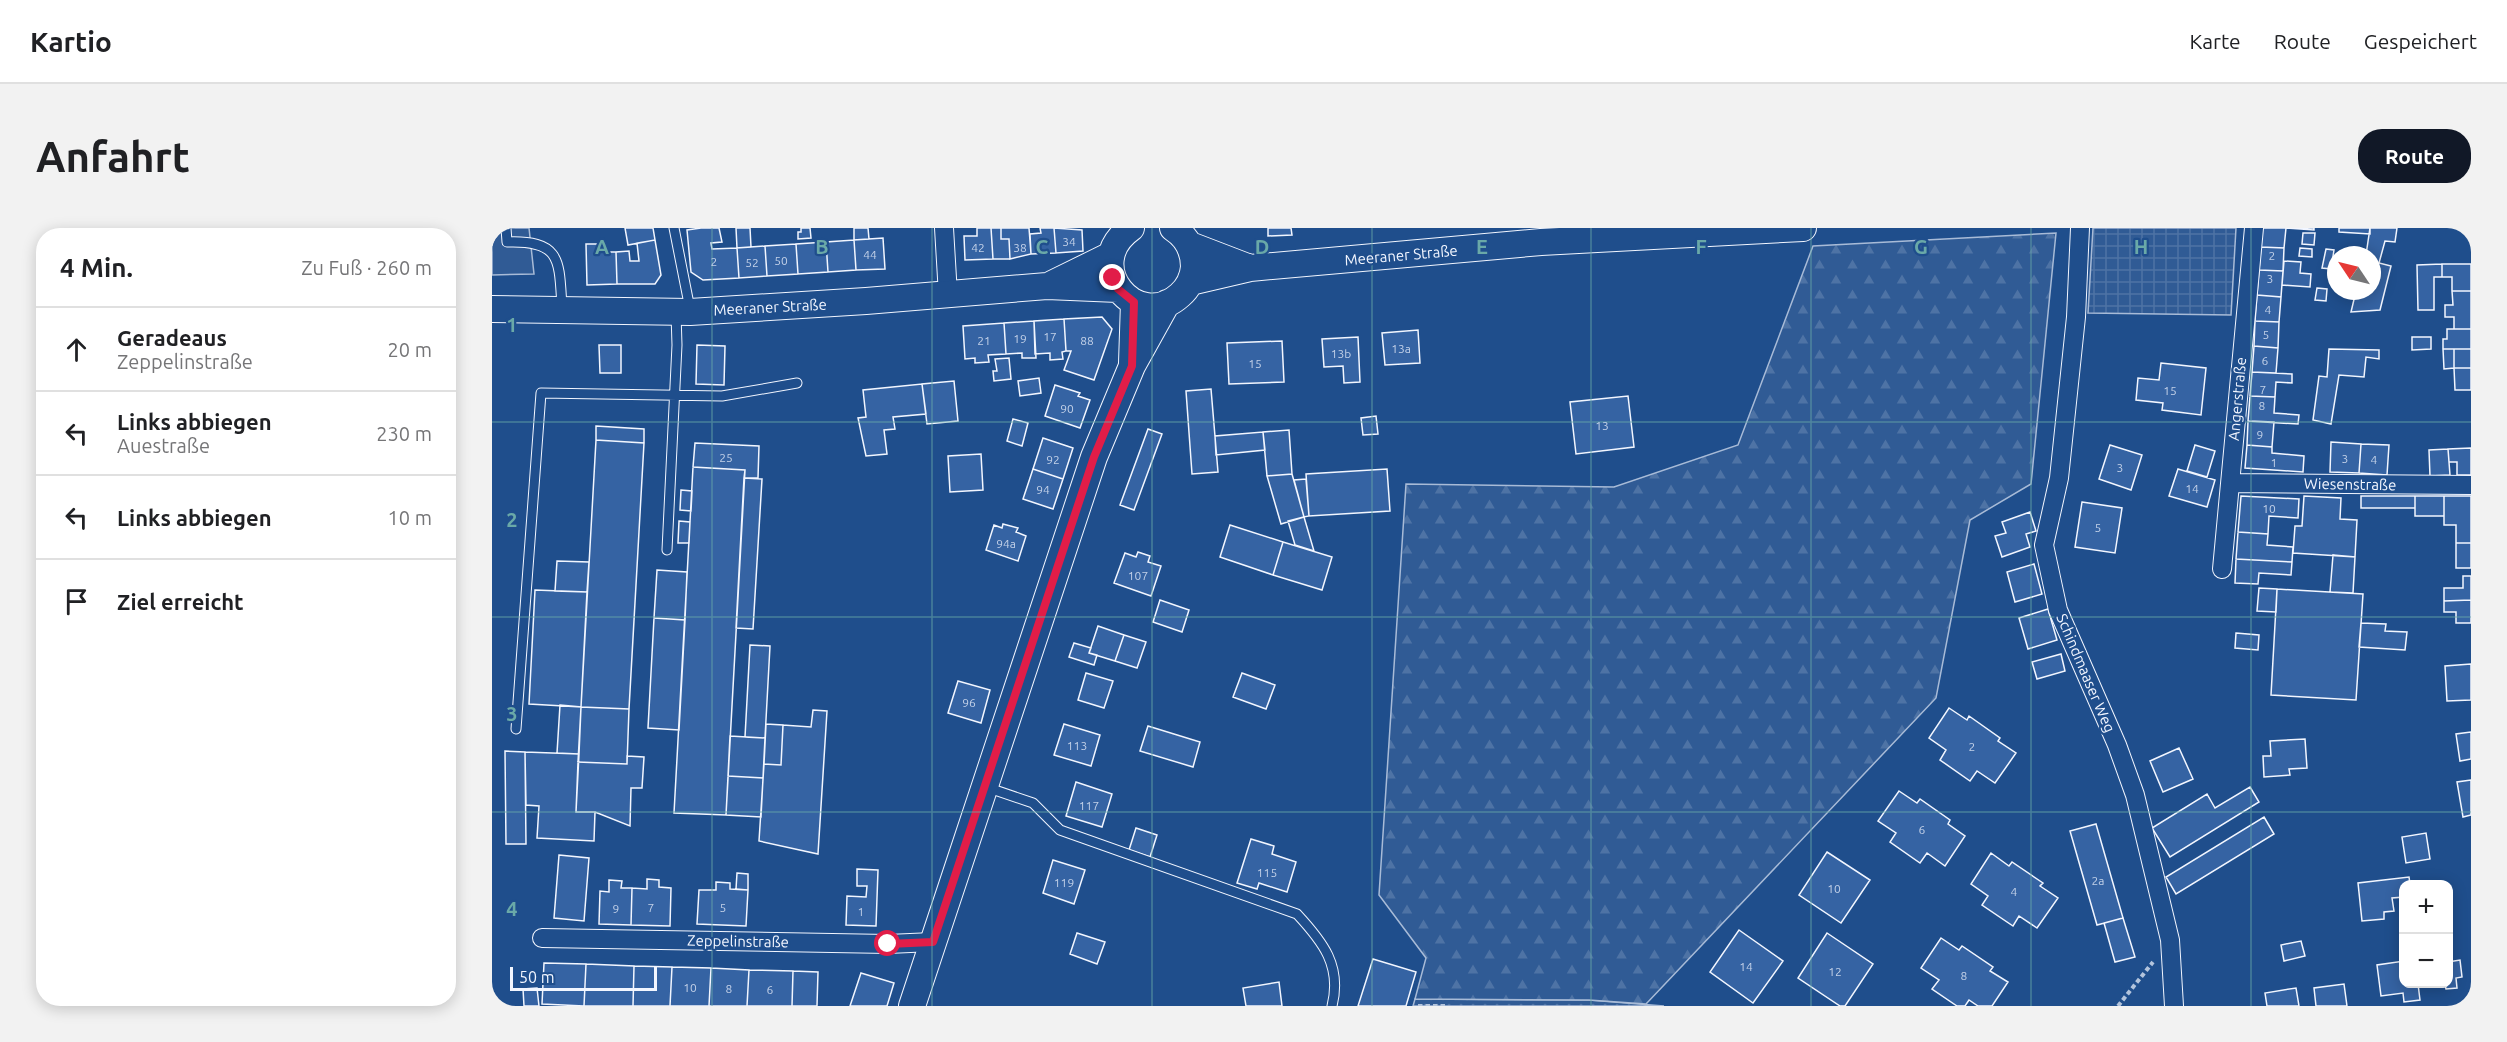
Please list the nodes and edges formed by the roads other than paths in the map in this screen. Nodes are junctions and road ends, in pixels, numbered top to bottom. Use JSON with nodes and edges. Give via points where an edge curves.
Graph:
{"nodes":[{"id":1,"x":506,"y":228,"type":"edge"},
{"id":2,"x":674,"y":228,"type":"edge"},
{"id":3,"x":944,"y":228,"type":"edge"},
{"id":4,"x":1131,"y":228,"type":"edge"},
{"id":5,"x":1803,"y":228,"type":"edge"},
{"id":6,"x":2080,"y":228,"type":"edge"},
{"id":7,"x":2254,"y":228,"type":"edge"},
{"id":8,"x":1180,"y":233,"type":"edge"},
{"id":9,"x":1111,"y":255,"type":"junction"},
{"id":10,"x":1250,"y":268,"type":"junction"},
{"id":11,"x":1190,"y":282,"type":"junction"},
{"id":12,"x":1047,"y":286,"type":"junction"},
{"id":13,"x":948,"y":295,"type":"junction"},
{"id":14,"x":1126,"y":296,"type":"junction"},
{"id":15,"x":1167,"y":303,"type":"junction"},
{"id":16,"x":492,"y":309,"type":"edge"},
{"id":17,"x":562,"y":309,"type":"junction"},
{"id":18,"x":683,"y":312,"type":"junction"},
{"id":19,"x":1132,"y":366,"type":"junction"},
{"id":20,"x":797,"y":383,"type":"dead end"},
{"id":21,"x":674,"y":397,"type":"junction"},
{"id":22,"x":2230,"y":483,"type":"junction"},
{"id":23,"x":2471,"y":485,"type":"edge"},
{"id":24,"x":667,"y":550,"type":"dead end"},
{"id":25,"x":2222,"y":570,"type":"dead end"},
{"id":26,"x":516,"y":729,"type":"dead end"},
{"id":27,"x":984,"y":787,"type":"junction"},
{"id":28,"x":542,"y":938,"type":"dead end"},
{"id":29,"x":933,"y":942,"type":"junction"},
{"id":30,"x":912,"y":1006,"type":"edge"},
{"id":31,"x":1332,"y":1006,"type":"edge"},
{"id":32,"x":2174,"y":1006,"type":"edge"}],
"edges":[{"from":1,"to":17,"type":"lane","via":[[507,242],[531,242],[548,249],[560,266]]},
{"from":2,"to":18,"type":"lane"},
{"from":3,"to":13,"type":"street"},
{"from":4,"to":9,"type":"street","via":[[1119,239]]},
{"from":5,"to":10,"type":"street","name":"Meeraner Straße","via":[[1541,242]]},
{"from":6,"to":32,"type":"street","name":"Schindmaaser Weg","via":[[2076,317],[2059,478],[2044,545],[2058,610],[2135,795],[2170,940]]},
{"from":7,"to":22,"type":"street","name":"Angerstraße"},
{"from":8,"to":10,"type":"street","name":"Meeraner Straße"},
{"from":8,"to":11,"type":"street","via":[[1194,257]]},
{"from":9,"to":12,"type":"street","name":"Meeraner Straße"},
{"from":9,"to":14,"type":"street","via":[[1113,278]]},
{"from":10,"to":11,"type":"street","name":"Meeraner Straße"},
{"from":11,"to":15,"type":"street"},
{"from":12,"to":13,"type":"street","name":"Meeraner Straße"},
{"from":12,"to":14,"type":"street","name":"Meeraner Straße"},
{"from":13,"to":18,"type":"street","name":"Meeraner Straße"},
{"from":14,"to":15,"type":"street","name":"Meeraner Straße","via":[[1155,306]]},
{"from":14,"to":19,"type":"street"},
{"from":15,"to":19,"type":"street"},
{"from":16,"to":17,"type":"street","name":"Meeraner Straße"},
{"from":17,"to":18,"type":"street","name":"Meeraner Straße"},
{"from":18,"to":21,"type":"lane"},
{"from":19,"to":27,"type":"street","via":[[1094,457]]},
{"from":20,"to":21,"type":"lane","via":[[722,396]]},
{"from":21,"to":24,"type":"lane"},
{"from":21,"to":26,"type":"lane","via":[[541,393]]},
{"from":22,"to":23,"type":"street","name":"Wiesenstraße"},
{"from":22,"to":25,"type":"street","name":"Angerstraße"},
{"from":27,"to":29,"type":"street"},
{"from":27,"to":31,"type":"lane","via":[[1033,803],[1060,830],[1297,914],[1331,959]]},
{"from":28,"to":29,"type":"street","name":"Zeppelinstraße"},
{"from":29,"to":30,"type":"street"}]}
